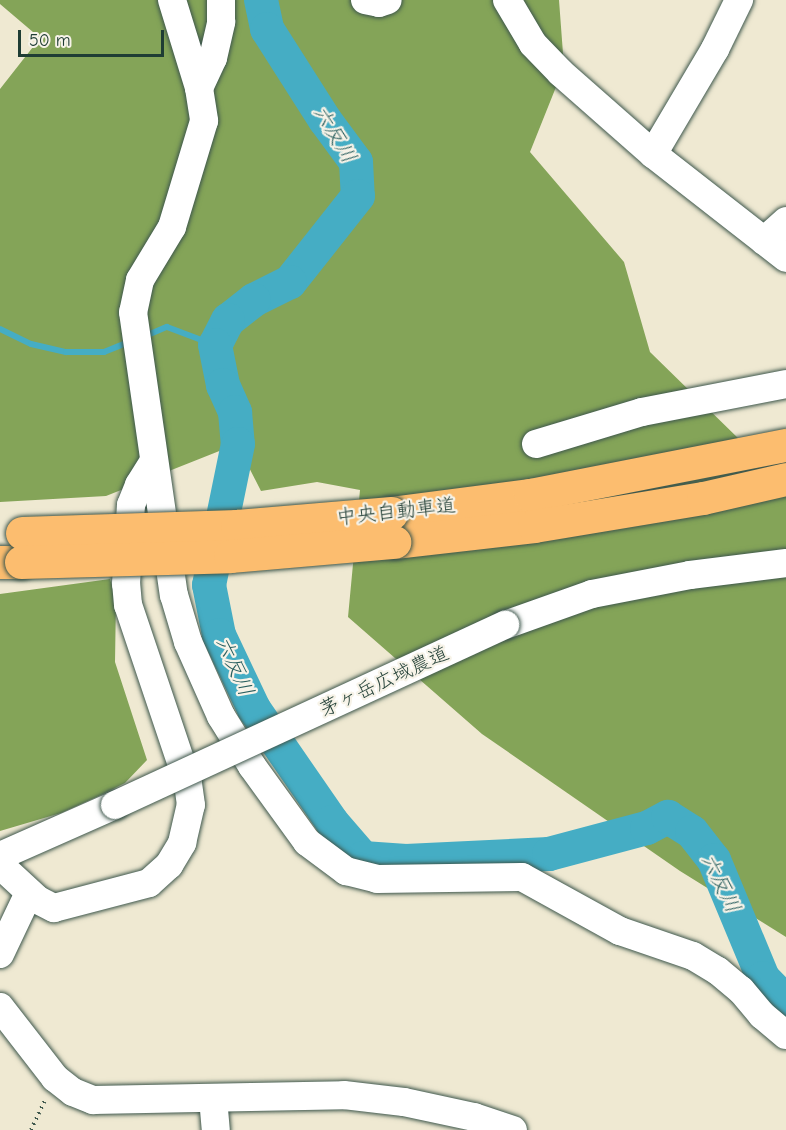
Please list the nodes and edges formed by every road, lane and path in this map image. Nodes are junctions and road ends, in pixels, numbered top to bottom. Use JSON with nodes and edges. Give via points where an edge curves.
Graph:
{"nodes":[{"id":1,"x":172,"y":0,"type":"edge"},
{"id":2,"x":221,"y":0,"type":"edge"},
{"id":3,"x":365,"y":0,"type":"edge"},
{"id":4,"x":388,"y":0,"type":"edge"},
{"id":5,"x":507,"y":0,"type":"edge"},
{"id":6,"x":739,"y":0,"type":"edge"},
{"id":7,"x":199,"y":88,"type":"junction"},
{"id":8,"x":653,"y":154,"type":"junction"},
{"id":9,"x":786,"y":221,"type":"edge"},
{"id":10,"x":775,"y":249,"type":"edge"},
{"id":11,"x":786,"y":384,"type":"edge"},
{"id":12,"x":536,"y":444,"type":"dead end"},
{"id":13,"x":786,"y":444,"type":"edge"},
{"id":14,"x":154,"y":461,"type":"junction"},
{"id":15,"x":786,"y":479,"type":"edge"},
{"id":16,"x":393,"y":528,"type":"junction"},
{"id":17,"x":11,"y":547,"type":"edge"},
{"id":18,"x":786,"y":563,"type":"edge"},
{"id":19,"x":0,"y":856,"type":"edge"},
{"id":20,"x":0,"y":865,"type":"edge"},
{"id":21,"x":29,"y":893,"type":"junction"},
{"id":22,"x":0,"y":954,"type":"edge"},
{"id":23,"x":0,"y":1007,"type":"edge"},
{"id":24,"x":786,"y":1035,"type":"edge"},
{"id":25,"x":55,"y":1078,"type":"junction"},
{"id":26,"x":213,"y":1098,"type":"junction"},
{"id":27,"x":32,"y":1130,"type":"edge"},
{"id":28,"x":216,"y":1130,"type":"edge"},
{"id":29,"x":513,"y":1130,"type":"edge"}],
"edges":[{"from":1,"to":7,"type":"street"},
{"from":2,"to":7,"type":"street","via":[[221,22],[213,58]]},
{"from":3,"to":4,"type":"street"},
{"from":5,"to":8,"type":"street","via":[[533,44]]},
{"from":6,"to":8,"type":"street"},
{"from":7,"to":14,"type":"street","via":[[204,121],[172,227],[140,280],[133,312]]},
{"from":8,"to":10,"type":"street"},
{"from":9,"to":10,"type":"street"},
{"from":11,"to":12,"type":"street","via":[[642,412]]},
{"from":13,"to":16,"type":"highway","name":"中央自動車道","via":[[530,495]]},
{"from":14,"to":21,"type":"street","via":[[131,506],[128,605],[188,783],[189,822],[169,865],[149,883],[54,908]]},
{"from":14,"to":24,"type":"street","via":[[174,595],[188,642],[221,716],[307,842],[346,871],[377,879],[522,877],[620,931],[693,956],[741,990]]},
{"from":15,"to":16,"type":"highway","name":"中央自動車道","via":[[658,506],[534,525]]},
{"from":16,"to":17,"type":"highway","name":"中央自動車道","bridge":true,"via":[[237,526]]},
{"from":18,"to":19,"type":"street","name":"茅ヶ岳広域農道","bridge":true,"via":[[690,575],[592,594],[505,625]]},
{"from":20,"to":21,"type":"street"},
{"from":21,"to":22,"type":"street"},
{"from":23,"to":25,"type":"street"},
{"from":25,"to":26,"type":"street","via":[[73,1092],[93,1100]]},
{"from":25,"to":27,"type":"path"},
{"from":26,"to":28,"type":"street"},
{"from":26,"to":29,"type":"street","via":[[344,1095],[404,1102]]}]}
